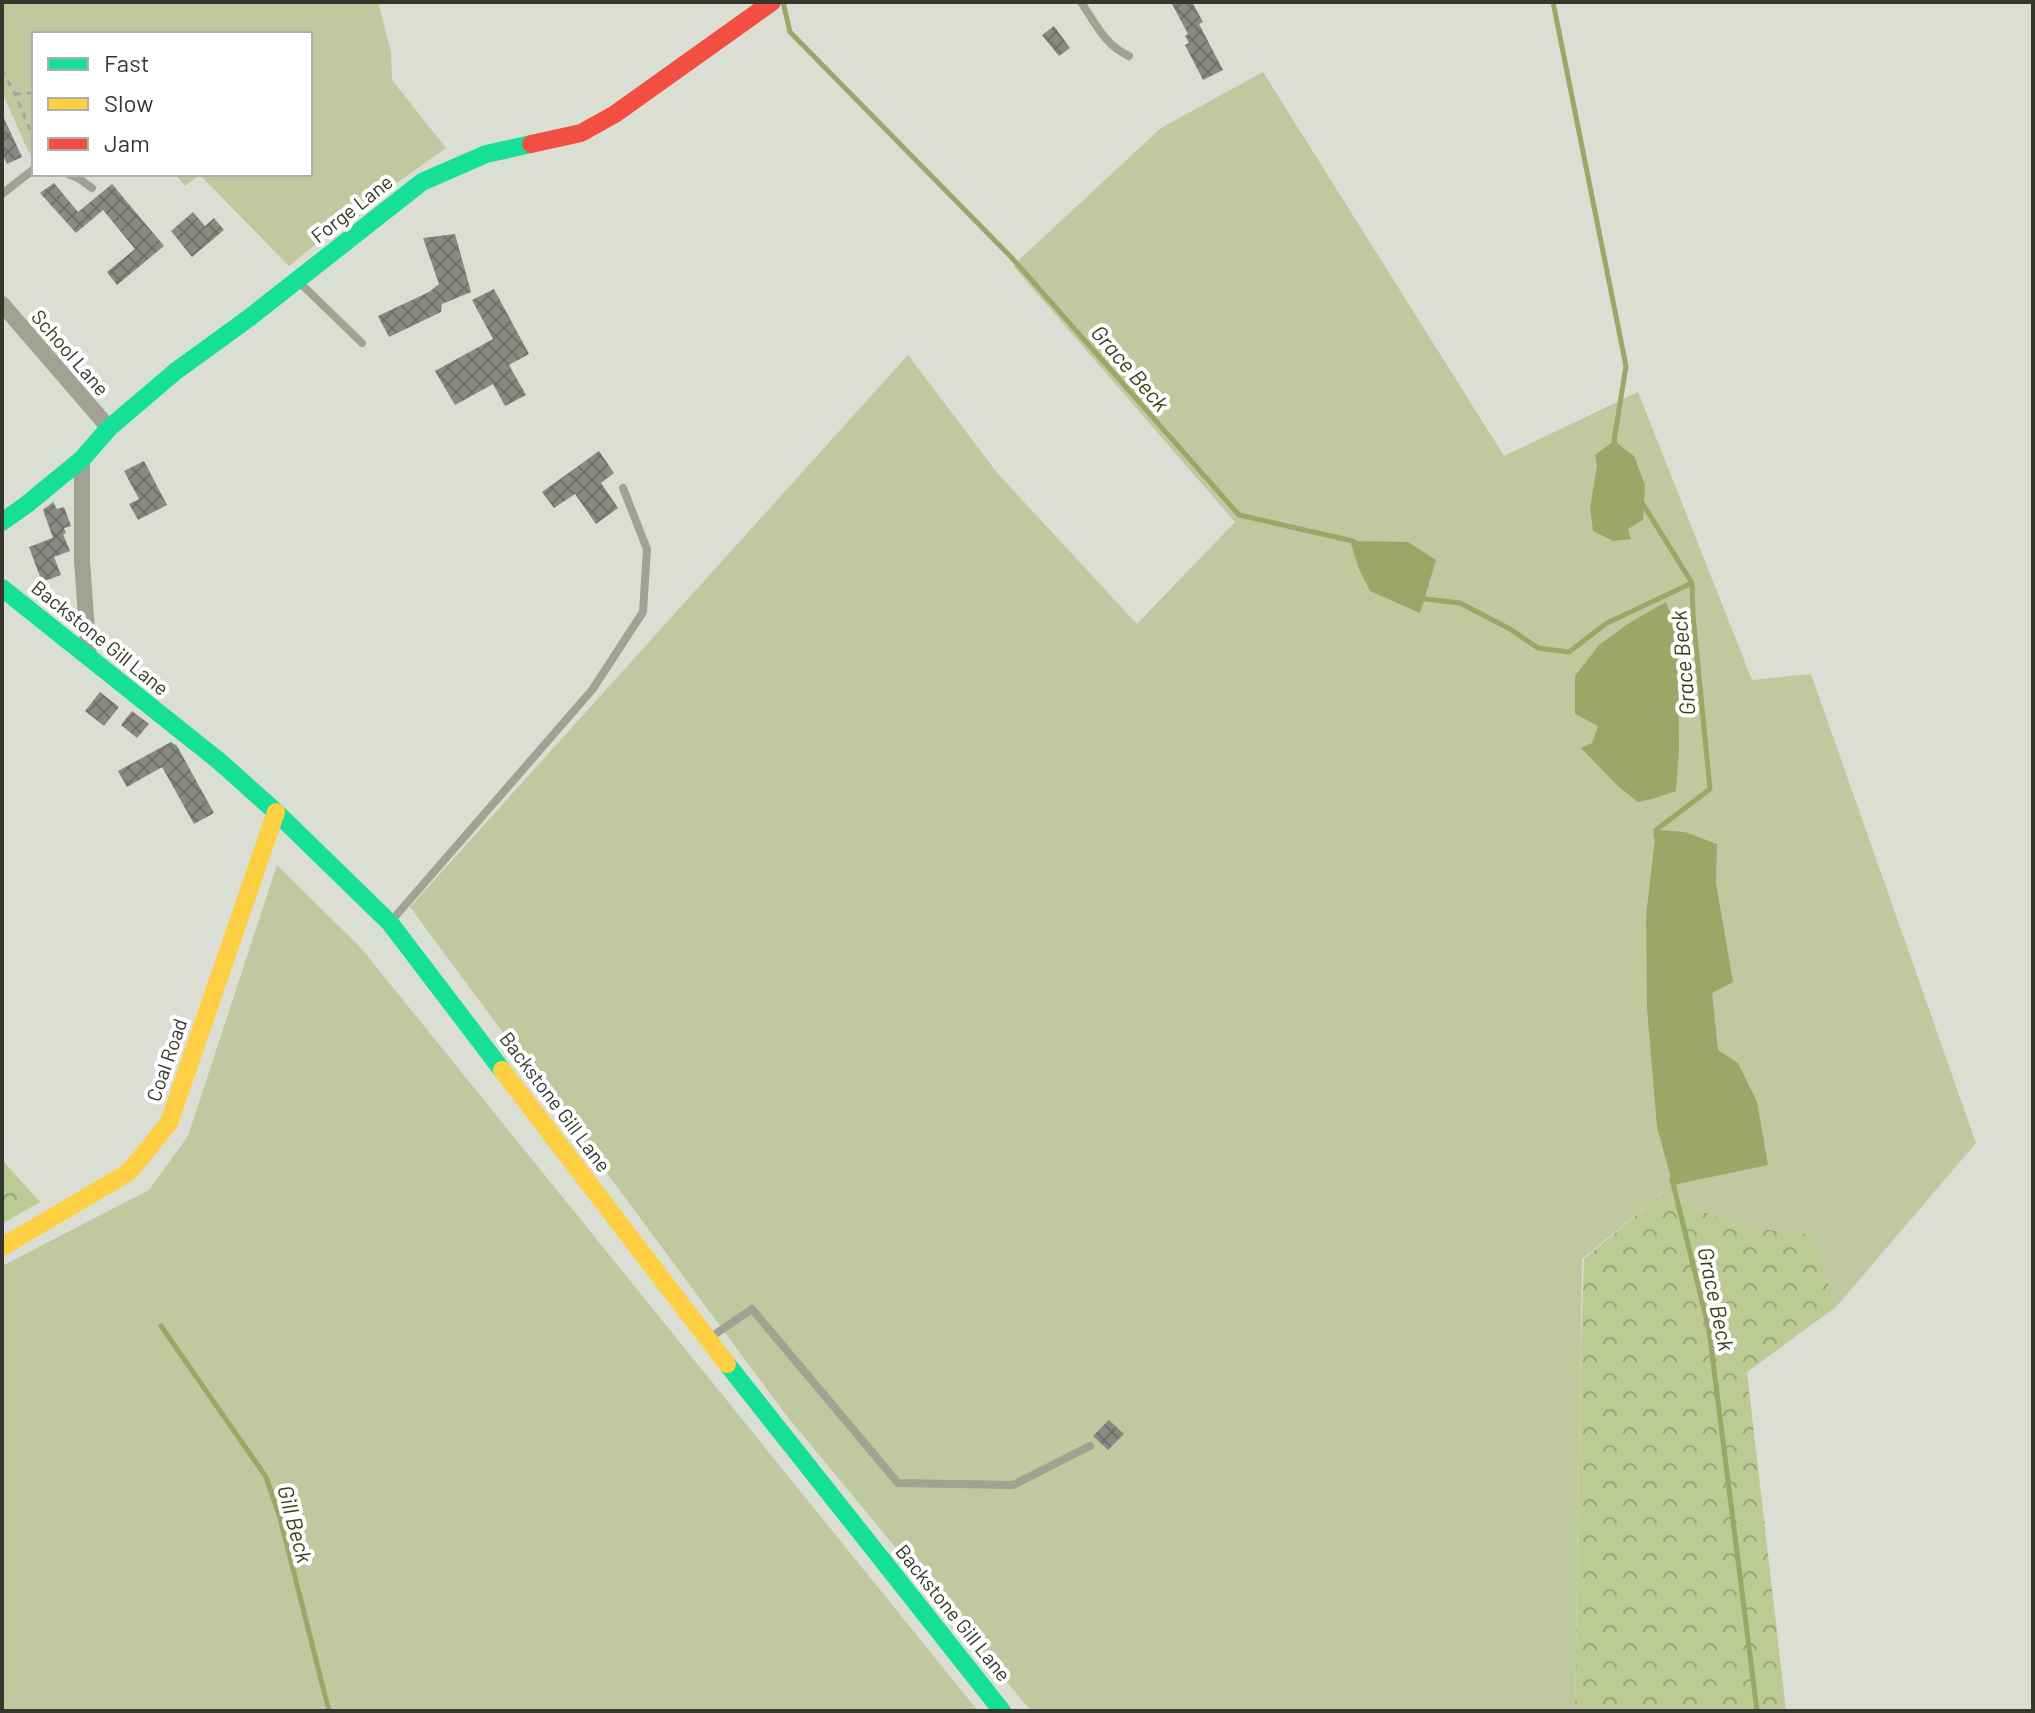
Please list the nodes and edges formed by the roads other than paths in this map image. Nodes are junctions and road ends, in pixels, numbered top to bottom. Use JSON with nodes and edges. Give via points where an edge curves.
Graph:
{"nodes":[{"id":1,"x":771,"y":2,"type":"edge"},
{"id":2,"x":1081,"y":2,"type":"edge"},
{"id":3,"x":1129,"y":56,"type":"dead end"},
{"id":4,"x":32,"y":171,"type":"edge"},
{"id":5,"x":73,"y":176,"type":"edge"},
{"id":6,"x":92,"y":188,"type":"dead end"},
{"id":7,"x":2,"y":194,"type":"edge"},
{"id":8,"x":297,"y":280,"type":"junction"},
{"id":9,"x":2,"y":304,"type":"edge"},
{"id":10,"x":362,"y":343,"type":"dead end"},
{"id":11,"x":109,"y":428,"type":"junction"},
{"id":12,"x":82,"y":459,"type":"junction"},
{"id":13,"x":623,"y":488,"type":"dead end"},
{"id":14,"x":2,"y":522,"type":"edge"},
{"id":15,"x":2,"y":588,"type":"edge"},
{"id":16,"x":89,"y":658,"type":"junction"},
{"id":17,"x":276,"y":812,"type":"junction"},
{"id":18,"x":390,"y":923,"type":"junction"},
{"id":19,"x":2,"y":1247,"type":"edge"},
{"id":20,"x":707,"y":1339,"type":"junction"},
{"id":21,"x":1090,"y":1446,"type":"dead end"},
{"id":22,"x":1002,"y":1711,"type":"edge"}],
"edges":[{"from":1,"to":8,"type":"street","name":"Forge Lane","via":[[581,133],[486,154],[422,182]]},
{"from":2,"to":3,"type":"lane","via":[[1101,34]]},
{"from":4,"to":7,"type":"lane"},
{"from":5,"to":6,"type":"lane"},
{"from":8,"to":10,"type":"lane"},
{"from":8,"to":11,"type":"street","name":"Forge Lane"},
{"from":9,"to":11,"type":"street","name":"School Lane"},
{"from":11,"to":12,"type":"street","name":"Forge Lane"},
{"from":12,"to":14,"type":"street","name":"Forge Lane"},
{"from":12,"to":16,"type":"street"},
{"from":13,"to":18,"type":"lane","via":[[647,549],[643,612],[592,690]]},
{"from":15,"to":16,"type":"street","name":"Backstone Gill Lane"},
{"from":16,"to":17,"type":"street","name":"Backstone Gill Lane"},
{"from":17,"to":18,"type":"street","name":"Backstone Gill Lane"},
{"from":17,"to":19,"type":"street","name":"Coal Road","via":[[169,1123],[129,1172]]},
{"from":18,"to":20,"type":"street","name":"Backstone Gill Lane"},
{"from":20,"to":21,"type":"lane","via":[[752,1309],[898,1483],[1013,1485]]},
{"from":20,"to":22,"type":"street","name":"Backstone Gill Lane"}]}
